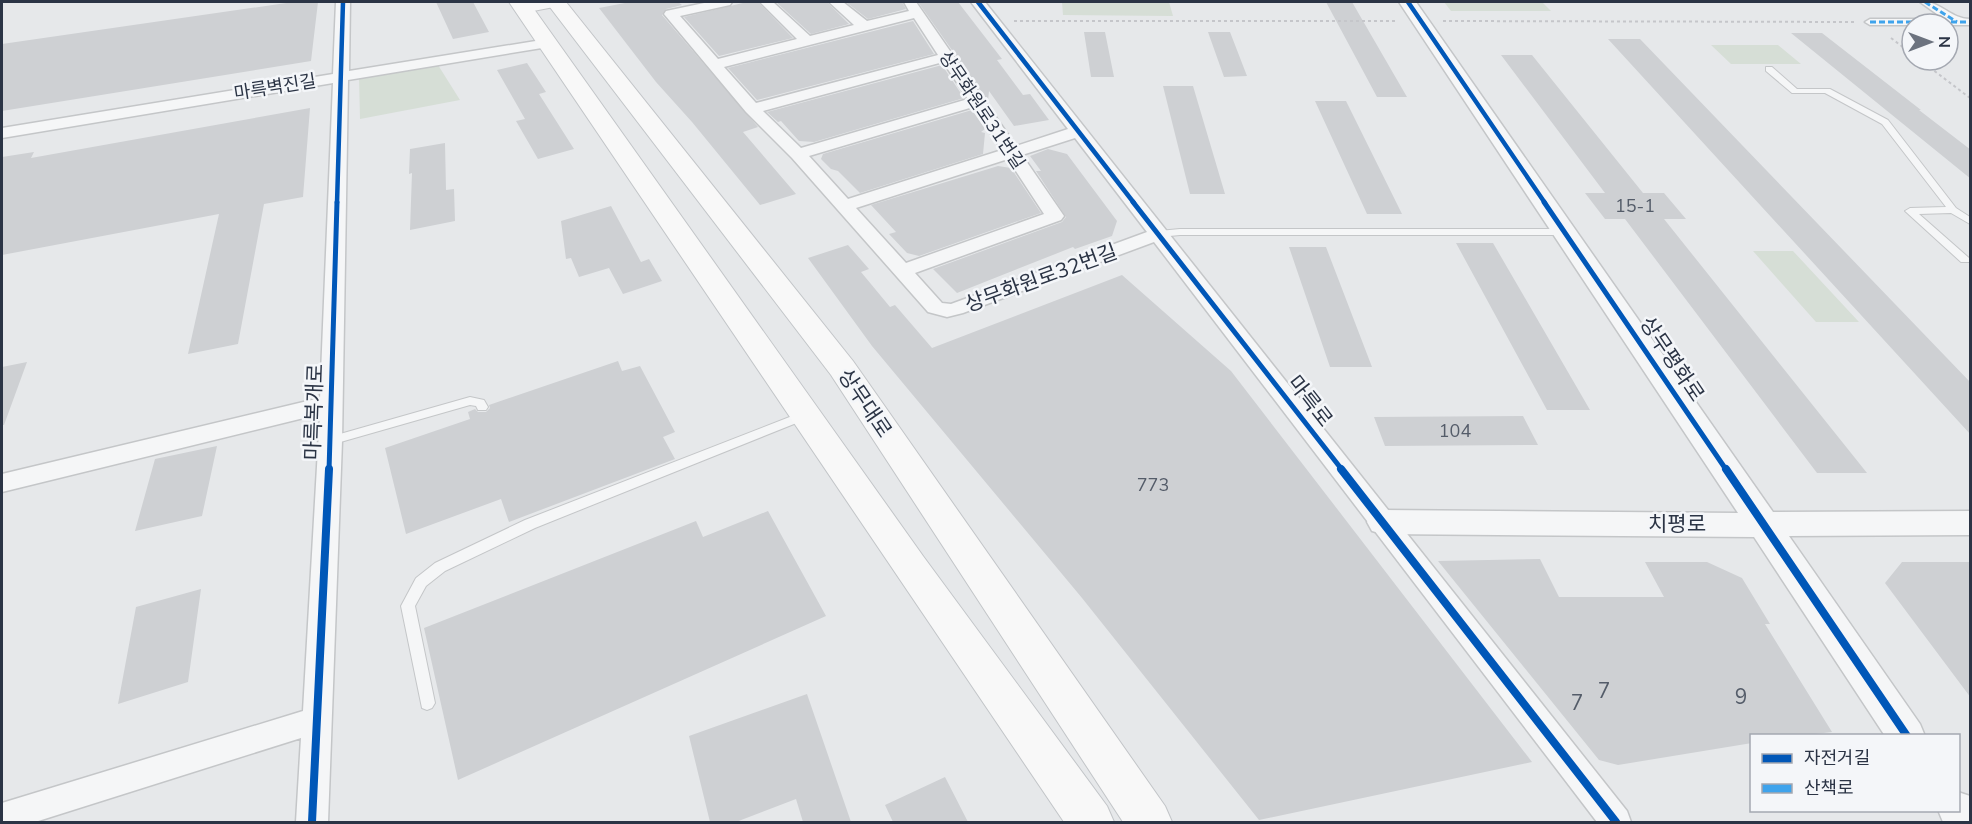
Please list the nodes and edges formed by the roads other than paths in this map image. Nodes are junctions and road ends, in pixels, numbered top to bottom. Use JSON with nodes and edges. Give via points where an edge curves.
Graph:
{"nodes":[{"id":1,"x":343,"y":2,"type":"edge"},
{"id":2,"x":554,"y":2,"type":"edge"},
{"id":3,"x":725,"y":2,"type":"edge"},
{"id":4,"x":765,"y":2,"type":"edge"},
{"id":5,"x":835,"y":2,"type":"edge"},
{"id":6,"x":978,"y":2,"type":"edge"},
{"id":7,"x":1925,"y":2,"type":"edge"},
{"id":8,"x":521,"y":4,"type":"edge"},
{"id":9,"x":914,"y":7,"type":"edge"},
{"id":10,"x":1414,"y":11,"type":"edge"},
{"id":11,"x":1941,"y":12,"type":"edge"},
{"id":12,"x":1870,"y":22,"type":"road end"},
{"id":13,"x":1900,"y":22,"type":"edge"},
{"id":14,"x":864,"y":26,"type":"junction"},
{"id":15,"x":807,"y":41,"type":"junction"},
{"id":16,"x":548,"y":43,"type":"junction"},
{"id":17,"x":946,"y":57,"type":"junction"},
{"id":18,"x":713,"y":65,"type":"junction"},
{"id":19,"x":1769,"y":69,"type":"dead end"},
{"id":20,"x":340,"y":77,"type":"junction"},
{"id":21,"x":976,"y":101,"type":"junction"},
{"id":22,"x":752,"y":109,"type":"junction"},
{"id":23,"x":1077,"y":132,"type":"junction"},
{"id":24,"x":2,"y":133,"type":"edge"},
{"id":25,"x":1010,"y":152,"type":"junction"},
{"id":26,"x":798,"y":154,"type":"junction"},
{"id":27,"x":844,"y":206,"type":"junction"},
{"id":28,"x":1953,"y":210,"type":"junction"},
{"id":29,"x":1971,"y":221,"type":"edge"},
{"id":30,"x":1565,"y":232,"type":"junction"},
{"id":31,"x":1159,"y":234,"type":"junction"},
{"id":32,"x":1965,"y":260,"type":"dead end"},
{"id":33,"x":903,"y":272,"type":"junction"},
{"id":34,"x":331,"y":403,"type":"junction"},
{"id":35,"x":482,"y":407,"type":"dead end"},
{"id":36,"x":805,"y":415,"type":"junction"},
{"id":37,"x":330,"y":441,"type":"junction"},
{"id":38,"x":2,"y":483,"type":"edge"},
{"id":39,"x":1383,"y":522,"type":"junction"},
{"id":40,"x":1971,"y":523,"type":"edge"},
{"id":41,"x":1766,"y":525,"type":"junction"},
{"id":42,"x":428,"y":704,"type":"dead end"},
{"id":43,"x":316,"y":720,"type":"junction"},
{"id":44,"x":1906,"y":734,"type":"edge"},
{"id":45,"x":2,"y":818,"type":"edge"},
{"id":46,"x":312,"y":822,"type":"edge"},
{"id":47,"x":1091,"y":822,"type":"edge"},
{"id":48,"x":1149,"y":822,"type":"edge"},
{"id":49,"x":1616,"y":822,"type":"edge"}],
"edges":[{"from":1,"to":20,"type":"street","name":"마륵복개로"},
{"from":2,"to":8,"type":"main road"},
{"from":2,"to":48,"type":"main road","name":"상무대로","via":[[842,369]]},
{"from":3,"to":18,"type":"street","name":"상무화원로32번길","via":[[671,14]]},
{"from":4,"to":15,"type":"street"},
{"from":5,"to":14,"type":"street"},
{"from":6,"to":23,"type":"street","name":"마륵로"},
{"from":7,"to":11,"type":"street"},
{"from":8,"to":16,"type":"main road"},
{"from":9,"to":14,"type":"street"},
{"from":9,"to":17,"type":"street","name":"상무화원로31번길"},
{"from":10,"to":30,"type":"street","name":"상무평화로"},
{"from":12,"to":13,"type":"street"},
{"from":14,"to":15,"type":"street"},
{"from":15,"to":18,"type":"street"},
{"from":16,"to":20,"type":"street","name":"마륵벽진길"},
{"from":16,"to":36,"type":"main road"},
{"from":17,"to":21,"type":"street","name":"상무화원로31번길"},
{"from":17,"to":22,"type":"street"},
{"from":18,"to":22,"type":"street","name":"상무화원로32번길"},
{"from":19,"to":28,"type":"lane","via":[[1795,91],[1827,91],[1885,122]]},
{"from":20,"to":24,"type":"street","name":"마륵벽진길"},
{"from":20,"to":34,"type":"street","name":"마륵복개로"},
{"from":21,"to":25,"type":"street","name":"상무화원로31번길"},
{"from":21,"to":26,"type":"street"},
{"from":22,"to":26,"type":"street","name":"상무화원로32번길"},
{"from":23,"to":25,"type":"street"},
{"from":23,"to":31,"type":"street","name":"마륵로"},
{"from":25,"to":27,"type":"street"},
{"from":25,"to":33,"type":"street","name":"상무화원로31번길","via":[[1055,216]]},
{"from":26,"to":27,"type":"street","name":"상무화원로32번길"},
{"from":27,"to":33,"type":"street","name":"상무화원로32번길"},
{"from":28,"to":29,"type":"lane"},
{"from":28,"to":32,"type":"lane","via":[[1910,211]]},
{"from":30,"to":31,"type":"lane"},
{"from":30,"to":41,"type":"street","name":"상무평화로"},
{"from":31,"to":33,"type":"street","name":"상무화원로32번길","via":[[947,311],[935,308]]},
{"from":31,"to":39,"type":"street","name":"마륵로"},
{"from":34,"to":37,"type":"street","name":"마륵복개로"},
{"from":34,"to":38,"type":"street","name":"마륵복개로"},
{"from":35,"to":37,"type":"lane","via":[[470,401]]},
{"from":36,"to":42,"type":"lane","via":[[528,520],[440,567],[421,582],[408,606]]},
{"from":36,"to":47,"type":"main road"},
{"from":37,"to":43,"type":"street","name":"마륵복개로"},
{"from":39,"to":41,"type":"street","name":"치평로"},
{"from":39,"to":49,"type":"street","name":"마륵로"},
{"from":40,"to":41,"type":"street","name":"치평로"},
{"from":41,"to":44,"type":"street","name":"상무평화로"},
{"from":43,"to":45,"type":"street"},
{"from":43,"to":46,"type":"street","name":"마륵복개로"}]}
